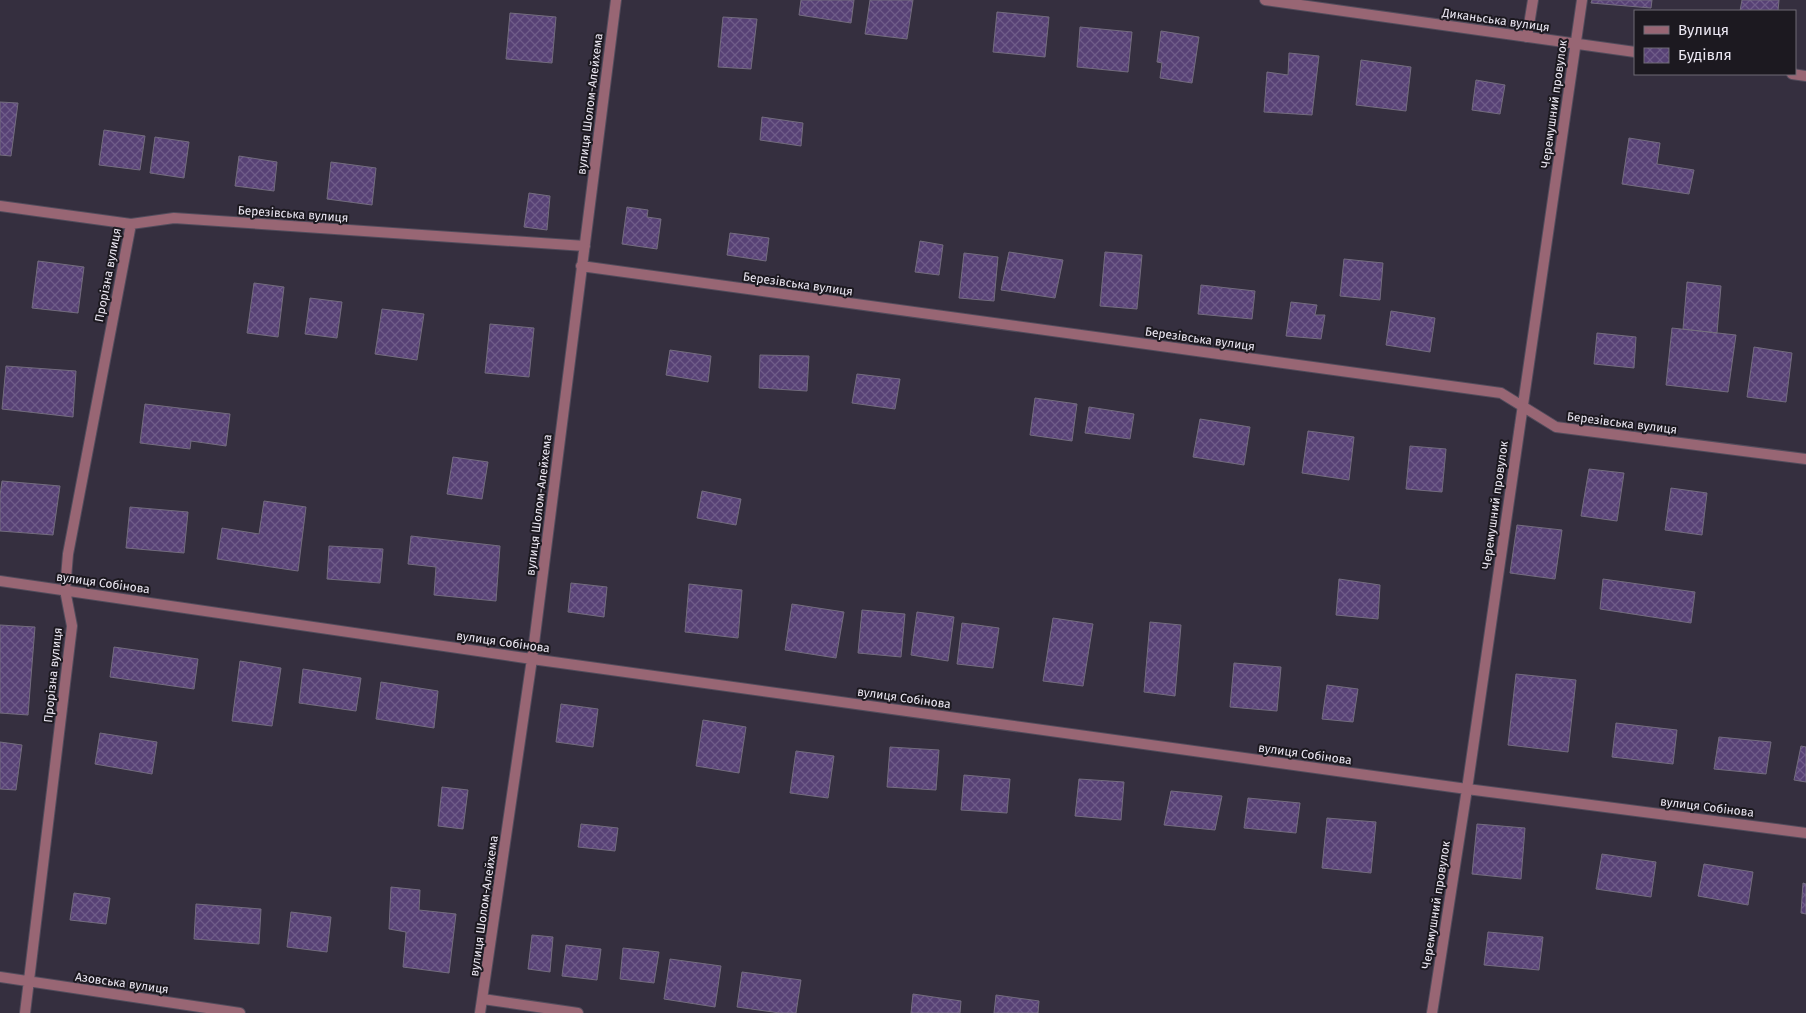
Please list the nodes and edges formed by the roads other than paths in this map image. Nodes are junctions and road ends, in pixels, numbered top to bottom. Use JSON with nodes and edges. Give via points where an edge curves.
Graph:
{"nodes":[{"id":1,"x":616,"y":0,"type":"edge"},
{"id":2,"x":1265,"y":0,"type":"edge"},
{"id":3,"x":1533,"y":0,"type":"edge"},
{"id":4,"x":1582,"y":0,"type":"edge"},
{"id":5,"x":1527,"y":37,"type":"junction"},
{"id":6,"x":1575,"y":44,"type":"junction"},
{"id":7,"x":1634,"y":52,"type":"edge"},
{"id":8,"x":0,"y":206,"type":"edge"},
{"id":9,"x":131,"y":224,"type":"junction"},
{"id":10,"x":585,"y":246,"type":"junction"},
{"id":11,"x":581,"y":266,"type":"junction"},
{"id":12,"x":1522,"y":405,"type":"junction"},
{"id":13,"x":1806,"y":459,"type":"edge"},
{"id":14,"x":0,"y":581,"type":"edge"},
{"id":15,"x":65,"y":590,"type":"junction"},
{"id":16,"x":532,"y":659,"type":"junction"},
{"id":17,"x":1467,"y":789,"type":"junction"},
{"id":18,"x":1806,"y":832,"type":"edge"},
{"id":19,"x":0,"y":977,"type":"edge"},
{"id":20,"x":29,"y":982,"type":"junction"},
{"id":21,"x":483,"y":999,"type":"junction"},
{"id":22,"x":25,"y":1013,"type":"edge"},
{"id":23,"x":240,"y":1013,"type":"edge"},
{"id":24,"x":480,"y":1013,"type":"edge"},
{"id":25,"x":578,"y":1013,"type":"edge"},
{"id":26,"x":1432,"y":1013,"type":"edge"}],
"edges":[{"from":1,"to":10,"type":"street","name":"вулиця Шолом-Алейхема"},
{"from":2,"to":5,"type":"street","name":"Диканьська вулиця"},
{"from":3,"to":5,"type":"street"},
{"from":4,"to":6,"type":"street","name":"Черемушний провулок"},
{"from":5,"to":6,"type":"street","name":"Диканьська вулиця"},
{"from":6,"to":7,"type":"street","name":"Диканьська вулиця"},
{"from":6,"to":12,"type":"street","name":"Черемушний провулок"},
{"from":8,"to":9,"type":"street","name":"Березівська вулиця"},
{"from":9,"to":10,"type":"street","name":"Березівська вулиця","via":[[174,218]]},
{"from":9,"to":15,"type":"street","name":"Прорізна вулиця","via":[[68,554]]},
{"from":10,"to":11,"type":"street","name":"вулиця Шолом-Алейхема"},
{"from":11,"to":12,"type":"street","name":"Березівська вулиця","via":[[1501,393]]},
{"from":11,"to":16,"type":"street","name":"вулиця Шолом-Алейхема"},
{"from":12,"to":13,"type":"street","name":"Березівська вулиця","via":[[1556,427]]},
{"from":12,"to":17,"type":"street","name":"Черемушний провулок"},
{"from":14,"to":15,"type":"street","name":"вулиця Собінова"},
{"from":15,"to":16,"type":"street","name":"вулиця Собінова"},
{"from":15,"to":20,"type":"street","name":"Прорізна вулиця","via":[[72,626]]},
{"from":16,"to":17,"type":"street","name":"вулиця Собінова"},
{"from":16,"to":21,"type":"street","name":"вулиця Шолом-Алейхема"},
{"from":17,"to":18,"type":"street","name":"вулиця Собінова"},
{"from":17,"to":26,"type":"street","name":"Черемушний провулок"},
{"from":19,"to":20,"type":"street","name":"Азовська вулиця"},
{"from":20,"to":22,"type":"street","name":"Прорізна вулиця"},
{"from":20,"to":23,"type":"street","name":"Азовська вулиця"},
{"from":21,"to":24,"type":"street","name":"вулиця Шолом-Алейхема"},
{"from":21,"to":25,"type":"street"}]}
